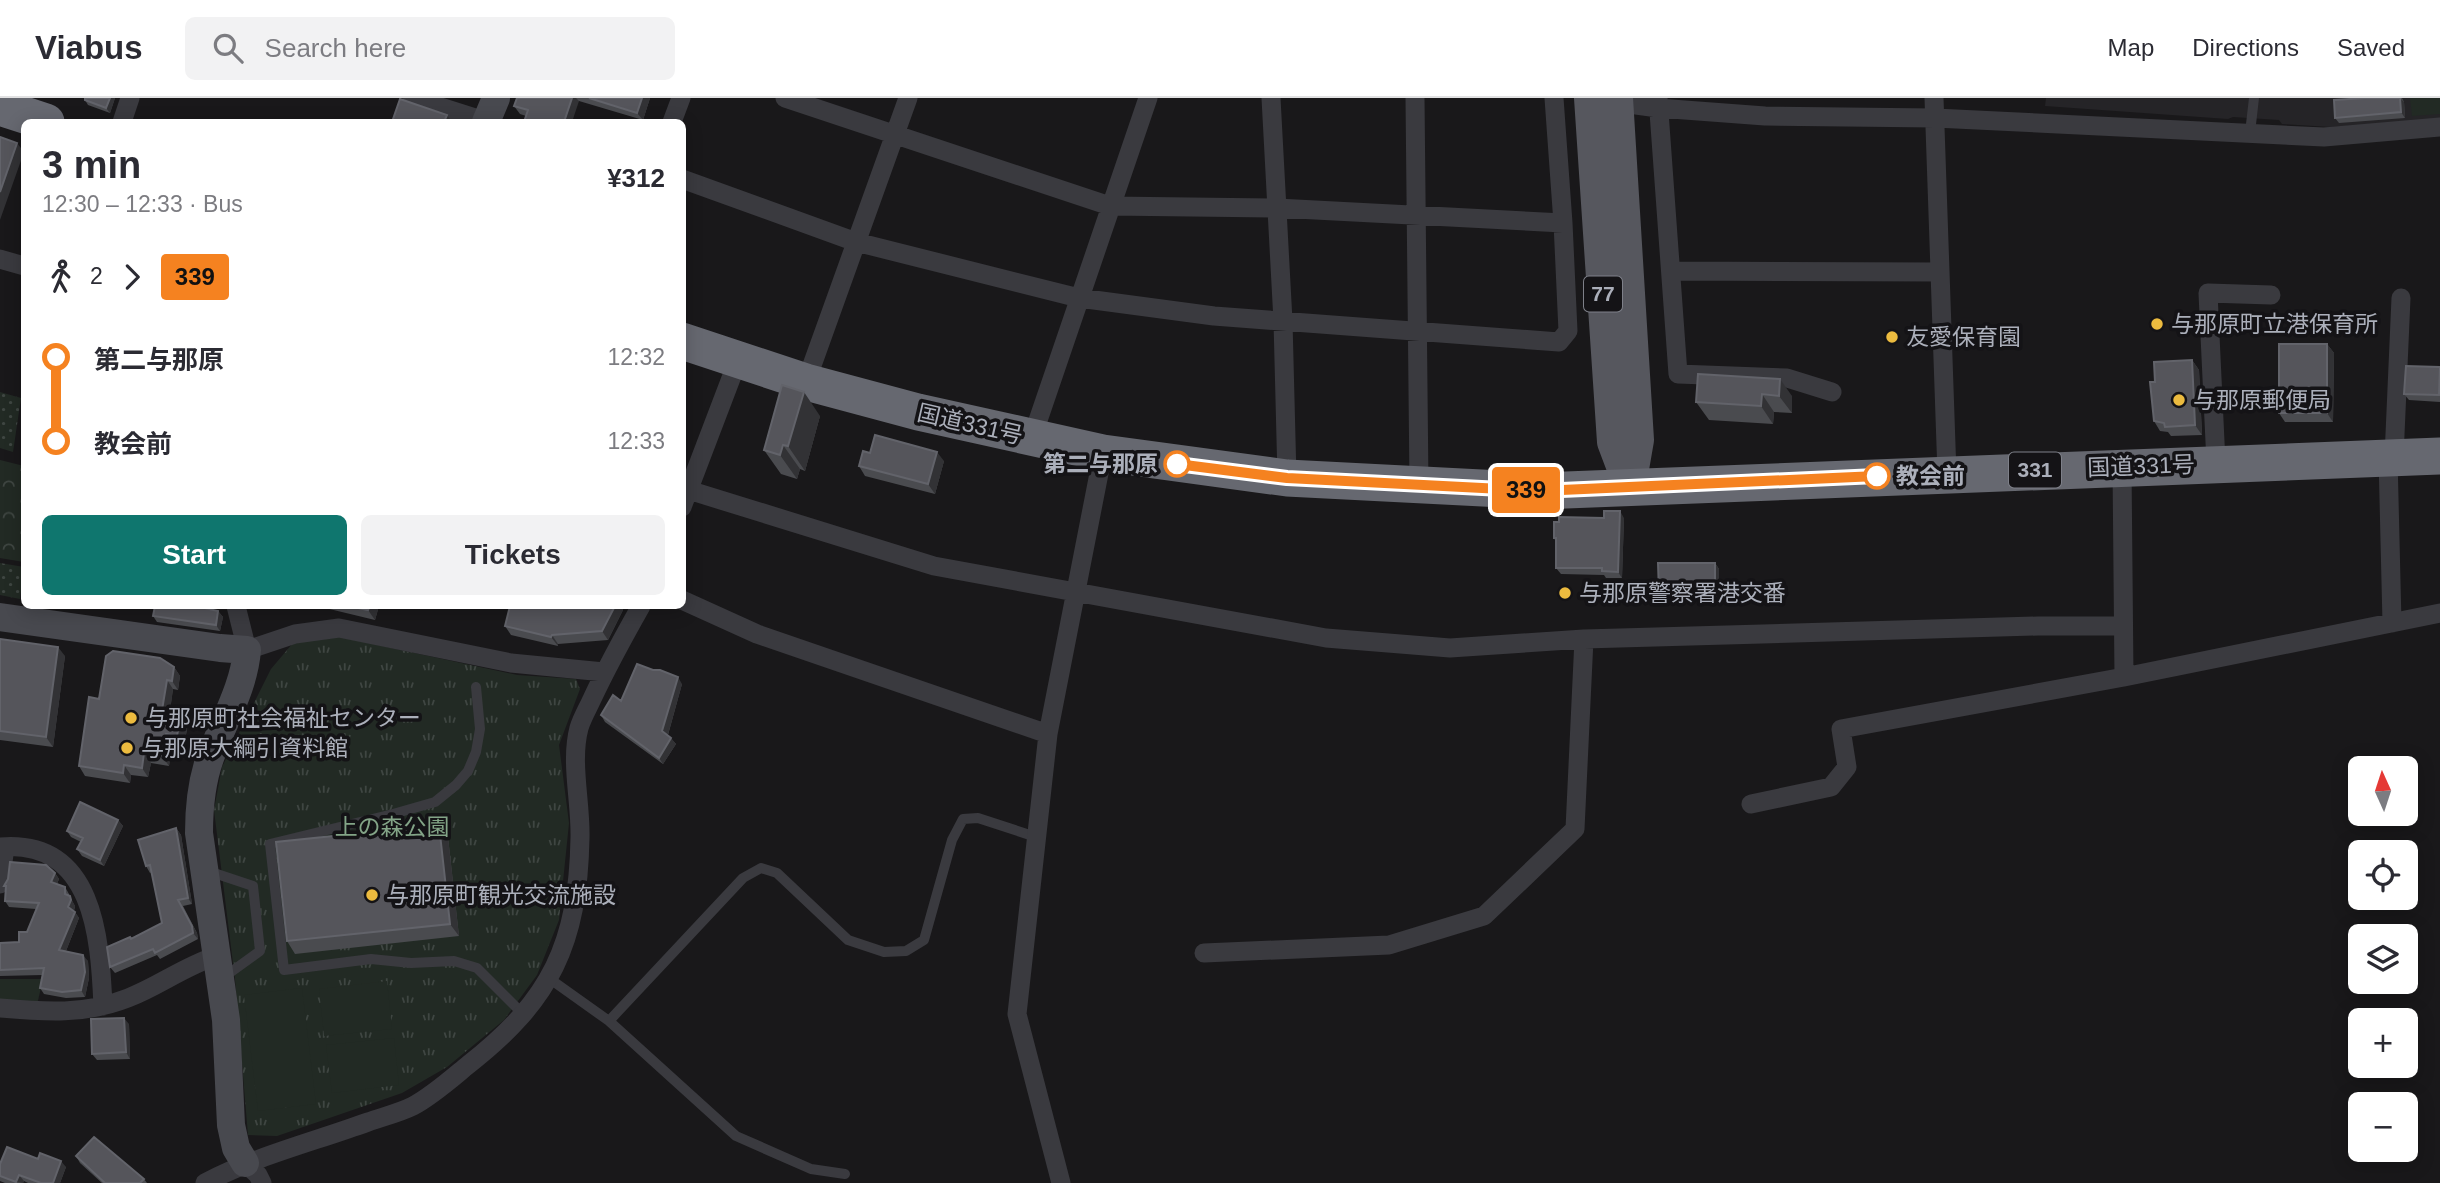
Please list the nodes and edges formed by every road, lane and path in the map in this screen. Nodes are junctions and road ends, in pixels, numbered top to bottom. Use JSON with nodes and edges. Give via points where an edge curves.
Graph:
{"nodes":[{"id":1,"x":130,"y":98,"type":"edge"},
{"id":2,"x":412,"y":98,"type":"edge"},
{"id":3,"x":496,"y":98,"type":"edge"},
{"id":4,"x":681,"y":98,"type":"edge"},
{"id":5,"x":785,"y":98,"type":"edge"},
{"id":6,"x":908,"y":98,"type":"edge"},
{"id":7,"x":1148,"y":98,"type":"edge"},
{"id":8,"x":1271,"y":98,"type":"edge"},
{"id":9,"x":1415,"y":98,"type":"edge"},
{"id":10,"x":1554,"y":98,"type":"edge"},
{"id":11,"x":1934,"y":98,"type":"edge"},
{"id":12,"x":2254,"y":98,"type":"edge"},
{"id":13,"x":1600,"y":99,"type":"edge"},
{"id":14,"x":1658,"y":103,"type":"edge"},
{"id":15,"x":0,"y":107,"type":"edge"},
{"id":16,"x":1934,"y":118,"type":"junction"},
{"id":17,"x":37,"y":119,"type":"edge"},
{"id":18,"x":123,"y":119,"type":"edge"},
{"id":19,"x":478,"y":119,"type":"edge"},
{"id":20,"x":488,"y":119,"type":"edge"},
{"id":21,"x":673,"y":119,"type":"edge"},
{"id":22,"x":2440,"y":127,"type":"edge"},
{"id":23,"x":896,"y":134,"type":"junction"},
{"id":24,"x":2250,"y":134,"type":"junction"},
{"id":25,"x":686,"y":180,"type":"edge"},
{"id":26,"x":1110,"y":206,"type":"junction"},
{"id":27,"x":1277,"y":208,"type":"junction"},
{"id":28,"x":1417,"y":215,"type":"junction"},
{"id":29,"x":1563,"y":223,"type":"junction"},
{"id":30,"x":856,"y":242,"type":"junction"},
{"id":31,"x":0,"y":259,"type":"edge"},
{"id":32,"x":21,"y":266,"type":"edge"},
{"id":33,"x":1671,"y":271,"type":"junction"},
{"id":34,"x":1940,"y":272,"type":"junction"},
{"id":35,"x":2271,"y":295,"type":"dead end"},
{"id":36,"x":1079,"y":298,"type":"junction"},
{"id":37,"x":2401,"y":298,"type":"dead end"},
{"id":38,"x":1283,"y":321,"type":"junction"},
{"id":39,"x":1417,"y":331,"type":"junction"},
{"id":40,"x":686,"y":342,"type":"edge"},
{"id":41,"x":738,"y":360,"type":"junction"},
{"id":42,"x":806,"y":382,"type":"junction"},
{"id":43,"x":1832,"y":392,"type":"dead end"},
{"id":44,"x":1032,"y":438,"type":"junction"},
{"id":45,"x":1103,"y":453,"type":"junction"},
{"id":46,"x":2440,"y":456,"type":"edge"},
{"id":47,"x":2391,"y":457,"type":"junction"},
{"id":48,"x":2216,"y":463,"type":"junction"},
{"id":49,"x":2122,"y":466,"type":"junction"},
{"id":50,"x":1947,"y":474,"type":"junction"},
{"id":51,"x":1287,"y":478,"type":"junction"},
{"id":52,"x":1419,"y":486,"type":"junction"},
{"id":53,"x":1630,"y":487,"type":"junction"},
{"id":54,"x":686,"y":492,"type":"edge"},
{"id":55,"x":686,"y":495,"type":"edge"},
{"id":56,"x":1075,"y":592,"type":"junction"},
{"id":57,"x":686,"y":602,"type":"edge"},
{"id":58,"x":237,"y":609,"type":"edge"},
{"id":59,"x":639,"y":609,"type":"edge"},
{"id":60,"x":2440,"y":613,"type":"edge"},
{"id":61,"x":0,"y":617,"type":"edge"},
{"id":62,"x":2392,"y":623,"type":"junction"},
{"id":63,"x":2123,"y":626,"type":"junction"},
{"id":64,"x":1584,"y":639,"type":"junction"},
{"id":65,"x":247,"y":650,"type":"junction"},
{"id":66,"x":604,"y":672,"type":"junction"},
{"id":67,"x":2124,"y":677,"type":"junction"},
{"id":68,"x":476,"y":687,"type":"dead end"},
{"id":69,"x":1048,"y":734,"type":"junction"},
{"id":70,"x":1751,"y":804,"type":"dead end"},
{"id":71,"x":1036,"y":837,"type":"junction"},
{"id":72,"x":3,"y":847,"type":"edge"},
{"id":73,"x":204,"y":869,"type":"junction"},
{"id":74,"x":0,"y":884,"type":"edge"},
{"id":75,"x":1204,"y":953,"type":"dead end"},
{"id":76,"x":218,"y":968,"type":"junction"},
{"id":77,"x":550,"y":979,"type":"junction"},
{"id":78,"x":103,"y":1006,"type":"junction"},
{"id":79,"x":0,"y":1008,"type":"edge"},
{"id":80,"x":524,"y":1015,"type":"junction"},
{"id":81,"x":609,"y":1021,"type":"junction"},
{"id":82,"x":253,"y":1173,"type":"edge"},
{"id":83,"x":845,"y":1174,"type":"dead end"},
{"id":84,"x":205,"y":1183,"type":"edge"},
{"id":85,"x":1061,"y":1183,"type":"edge"}],
"edges":[{"from":1,"to":18,"type":"street"},
{"from":2,"to":19,"type":"street"},
{"from":3,"to":20,"type":"street"},
{"from":4,"to":21,"type":"street"},
{"from":5,"to":23,"type":"street"},
{"from":6,"to":23,"type":"street"},
{"from":7,"to":26,"type":"street"},
{"from":8,"to":27,"type":"street"},
{"from":9,"to":28,"type":"street"},
{"from":10,"to":29,"type":"street"},
{"from":11,"to":16,"type":"street"},
{"from":12,"to":24,"type":"lane"},
{"from":13,"to":14,"type":"street"},
{"from":13,"to":53,"type":"main road","number":"77","via":[[1613,442]]},
{"from":14,"to":16,"type":"street","via":[[1765,116]]},
{"from":14,"to":33,"type":"street"},
{"from":15,"to":17,"type":"highway"},
{"from":16,"to":24,"type":"street"},
{"from":16,"to":34,"type":"street"},
{"from":22,"to":24,"type":"street","via":[[2323,137]]},
{"from":23,"to":26,"type":"street"},
{"from":23,"to":30,"type":"street"},
{"from":25,"to":30,"type":"street"},
{"from":26,"to":27,"type":"street"},
{"from":26,"to":36,"type":"street"},
{"from":27,"to":28,"type":"street"},
{"from":27,"to":38,"type":"street"},
{"from":28,"to":29,"type":"street"},
{"from":28,"to":39,"type":"street"},
{"from":29,"to":39,"type":"street","via":[[1568,331],[1559,342]]},
{"from":30,"to":36,"type":"street"},
{"from":30,"to":42,"type":"street"},
{"from":31,"to":32,"type":"street"},
{"from":33,"to":34,"type":"street"},
{"from":33,"to":43,"type":"street","via":[[1678,374],[1787,378]]},
{"from":34,"to":50,"type":"street"},
{"from":35,"to":48,"type":"street","via":[[2208,293]]},
{"from":36,"to":38,"type":"street"},
{"from":36,"to":44,"type":"street"},
{"from":37,"to":47,"type":"street"},
{"from":38,"to":39,"type":"street"},
{"from":38,"to":51,"type":"street"},
{"from":39,"to":52,"type":"street"},
{"from":40,"to":41,"type":"highway","name":"国道331号","number":"331"},
{"from":41,"to":42,"type":"highway","name":"国道331号","number":"331"},
{"from":41,"to":54,"type":"street"},
{"from":42,"to":44,"type":"highway","name":"国道331号","number":"331"},
{"from":44,"to":45,"type":"highway","name":"国道331号","number":"331"},
{"from":45,"to":51,"type":"highway","name":"国道331号","number":"331"},
{"from":45,"to":56,"type":"street"},
{"from":46,"to":47,"type":"highway","name":"国道331号","number":"331"},
{"from":47,"to":48,"type":"highway","name":"国道331号","number":"331"},
{"from":47,"to":62,"type":"street"},
{"from":48,"to":49,"type":"highway","name":"国道331号","number":"331"},
{"from":49,"to":50,"type":"highway","name":"国道331号","number":"331"},
{"from":49,"to":63,"type":"street"},
{"from":50,"to":53,"type":"highway","name":"国道331号","number":"331"},
{"from":51,"to":52,"type":"highway","name":"国道331号","number":"331"},
{"from":52,"to":53,"type":"highway","name":"国道331号","number":"331","via":[[1539,491]]},
{"from":55,"to":56,"type":"street","via":[[934,566]]},
{"from":56,"to":64,"type":"street","via":[[1326,638],[1450,649]]},
{"from":56,"to":69,"type":"street"},
{"from":57,"to":69,"type":"street","via":[[757,634]]},
{"from":58,"to":65,"type":"street"},
{"from":59,"to":66,"type":"street"},
{"from":60,"to":62,"type":"street"},
{"from":61,"to":65,"type":"street"},
{"from":62,"to":67,"type":"street"},
{"from":63,"to":64,"type":"street"},
{"from":63,"to":67,"type":"street"},
{"from":64,"to":75,"type":"street","via":[[1575,829],[1484,916],[1389,946]]},
{"from":65,"to":66,"type":"street","via":[[295,634],[339,628],[511,663]]},
{"from":65,"to":73,"type":"street","via":[[240,684],[202,785],[199,823]]},
{"from":66,"to":77,"type":"street","via":[[579,727],[575,749],[580,807],[577,886],[571,921]]},
{"from":67,"to":70,"type":"street","via":[[1841,729],[1847,767],[1831,787]]},
{"from":68,"to":80,"type":"lane","via":[[480,729],[476,752],[468,771],[435,802],[270,844],[284,970],[371,959],[466,963],[486,976]]},
{"from":69,"to":71,"type":"street"},
{"from":71,"to":81,"type":"lane","via":[[978,818],[963,819],[952,840],[924,940],[906,951],[884,952],[848,940],[777,873],[761,868],[743,878]]},
{"from":71,"to":85,"type":"street","via":[[1017,1014]]},
{"from":72,"to":74,"type":"street"},
{"from":72,"to":78,"type":"street","via":[[26,847],[47,854],[81,884],[96,933]]},
{"from":73,"to":76,"type":"street"},
{"from":73,"to":76,"type":"lane","via":[[253,886],[260,951]]},
{"from":76,"to":78,"type":"street","via":[[190,965]]},
{"from":76,"to":82,"type":"street","via":[[232,1125],[236,1148]]},
{"from":77,"to":80,"type":"street"},
{"from":77,"to":81,"type":"lane"},
{"from":78,"to":79,"type":"street","via":[[70,1012]]},
{"from":80,"to":82,"type":"street","via":[[489,1049],[413,1106]]},
{"from":81,"to":83,"type":"lane","via":[[736,1136],[811,1169]]},
{"from":82,"to":84,"type":"street"}]}
